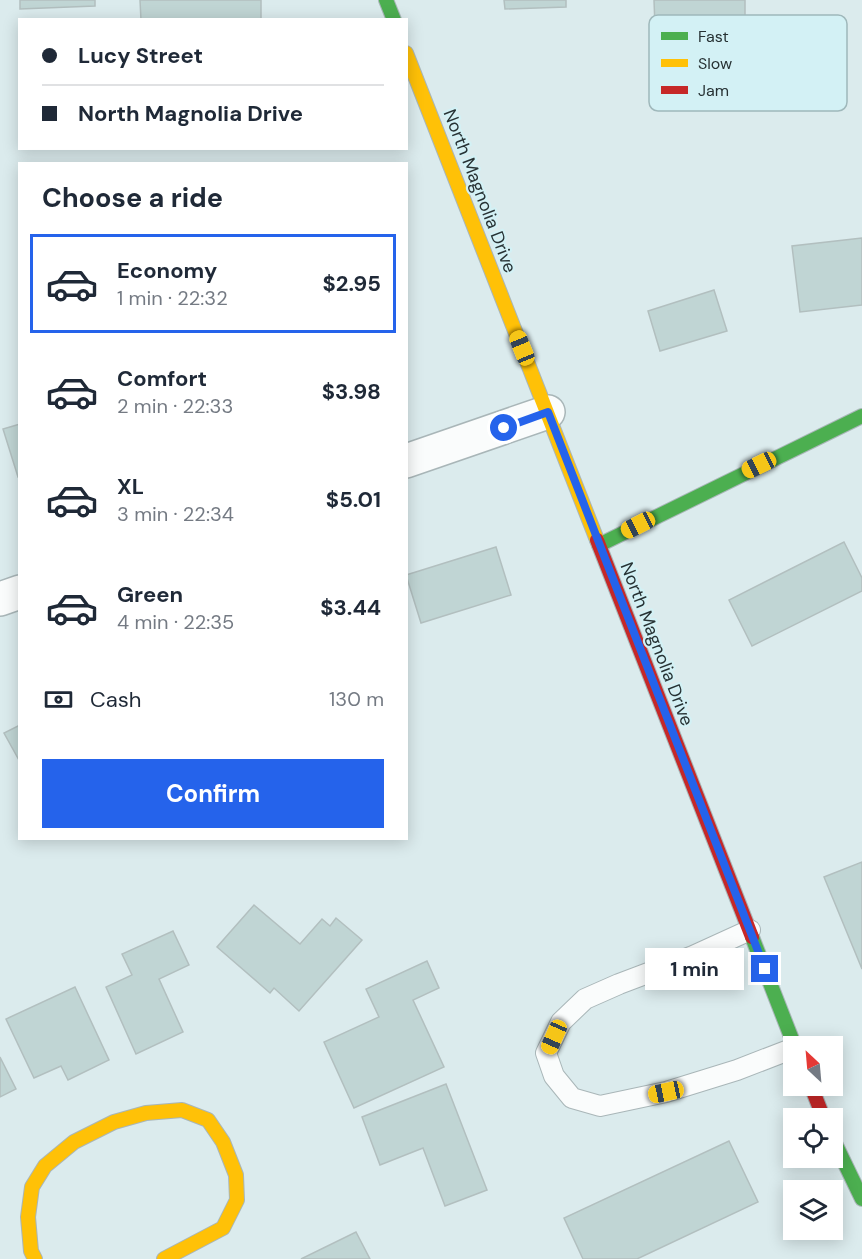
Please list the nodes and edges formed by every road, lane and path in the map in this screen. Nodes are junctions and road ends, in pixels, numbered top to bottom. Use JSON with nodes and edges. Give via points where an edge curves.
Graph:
{"nodes":[{"id":1,"x":386,"y":0,"type":"edge"},
{"id":2,"x":392,"y":18,"type":"edge"},
{"id":3,"x":408,"y":58,"type":"edge"},
{"id":4,"x":548,"y":412,"type":"junction"},
{"id":5,"x":862,"y":416,"type":"edge"},
{"id":6,"x":408,"y":460,"type":"edge"},
{"id":7,"x":599,"y":544,"type":"junction"},
{"id":8,"x":18,"y":593,"type":"edge"},
{"id":9,"x":0,"y":598,"type":"edge"},
{"id":10,"x":750,"y":930,"type":"junction"},
{"id":11,"x":790,"y":1036,"type":"edge"},
{"id":12,"x":783,"y":1052,"type":"edge"},
{"id":13,"x":843,"y":1159,"type":"edge"},
{"id":14,"x":862,"y":1198,"type":"edge"},
{"id":15,"x":35,"y":1259,"type":"edge"},
{"id":16,"x":164,"y":1259,"type":"edge"}],
"edges":[{"from":1,"to":2,"type":"main road"},
{"from":3,"to":4,"type":"main road","name":"North Magnolia Drive"},
{"from":4,"to":6,"type":"street"},
{"from":4,"to":7,"type":"main road","name":"North Magnolia Drive"},
{"from":5,"to":7,"type":"main road"},
{"from":7,"to":10,"type":"main road","name":"North Magnolia Drive"},
{"from":8,"to":9,"type":"street"},
{"from":10,"to":11,"type":"main road","name":"North Magnolia Drive"},
{"from":10,"to":12,"type":"lane","via":[[585,999],[561,1022],[546,1053],[554,1076],[572,1098],[600,1106],[666,1092]]},
{"from":13,"to":14,"type":"main road"},
{"from":15,"to":16,"type":"main road","via":[[28,1217],[32,1186],[45,1166],[74,1142],[114,1122],[146,1113],[182,1110],[208,1120],[223,1142],[236,1175],[237,1200],[223,1228]]}]}
